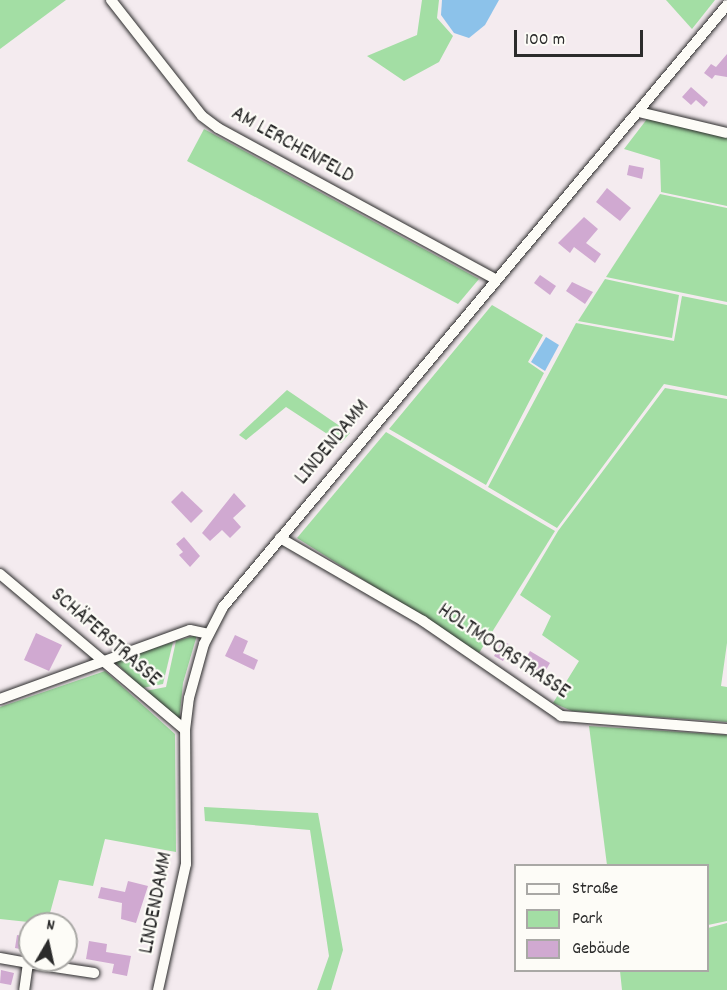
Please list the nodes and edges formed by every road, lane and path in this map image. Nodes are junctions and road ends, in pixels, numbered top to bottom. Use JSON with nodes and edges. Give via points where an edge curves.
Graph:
{"nodes":[{"id":1,"x":111,"y":0,"type":"edge"},
{"id":2,"x":727,"y":4,"type":"edge"},
{"id":3,"x":639,"y":112,"type":"junction"},
{"id":4,"x":727,"y":133,"type":"edge"},
{"id":5,"x":495,"y":279,"type":"junction"},
{"id":6,"x":280,"y":538,"type":"junction"},
{"id":7,"x":0,"y":574,"type":"edge"},
{"id":8,"x":208,"y":634,"type":"junction"},
{"id":9,"x":106,"y":663,"type":"junction"},
{"id":10,"x":0,"y":699,"type":"edge"},
{"id":11,"x":727,"y":729,"type":"edge"},
{"id":12,"x":185,"y":730,"type":"junction"},
{"id":13,"x":0,"y":958,"type":"edge"},
{"id":14,"x":18,"y":961,"type":"edge"},
{"id":15,"x":78,"y":971,"type":"edge"},
{"id":16,"x":27,"y":972,"type":"edge"},
{"id":17,"x":94,"y":973,"type":"dead end"},
{"id":18,"x":24,"y":990,"type":"edge"},
{"id":19,"x":158,"y":990,"type":"edge"}],
"edges":[{"from":1,"to":5,"type":"street","name":"AM LERCHENFELD","via":[[202,116],[218,128]]},
{"from":2,"to":3,"type":"street","name":"LINDENDAMM"},
{"from":3,"to":4,"type":"street"},
{"from":3,"to":5,"type":"street","name":"LINDENDAMM"},
{"from":5,"to":6,"type":"street","name":"LINDENDAMM"},
{"from":6,"to":8,"type":"street","name":"LINDENDAMM","via":[[235,591]]},
{"from":6,"to":11,"type":"street","name":"HOLTMOORSTRASSE","via":[[423,621],[561,717]]},
{"from":7,"to":9,"type":"street","name":"SCHÄFERSTRASSE"},
{"from":8,"to":9,"type":"street","via":[[190,630]]},
{"from":8,"to":12,"type":"street","name":"LINDENDAMM","via":[[192,681]]},
{"from":9,"to":10,"type":"street"},
{"from":9,"to":12,"type":"street","name":"SCHÄFERSTRASSE"},
{"from":12,"to":19,"type":"street","name":"LINDENDAMM","via":[[186,864]]},
{"from":13,"to":14,"type":"street"},
{"from":15,"to":17,"type":"street"},
{"from":16,"to":18,"type":"street"}]}
